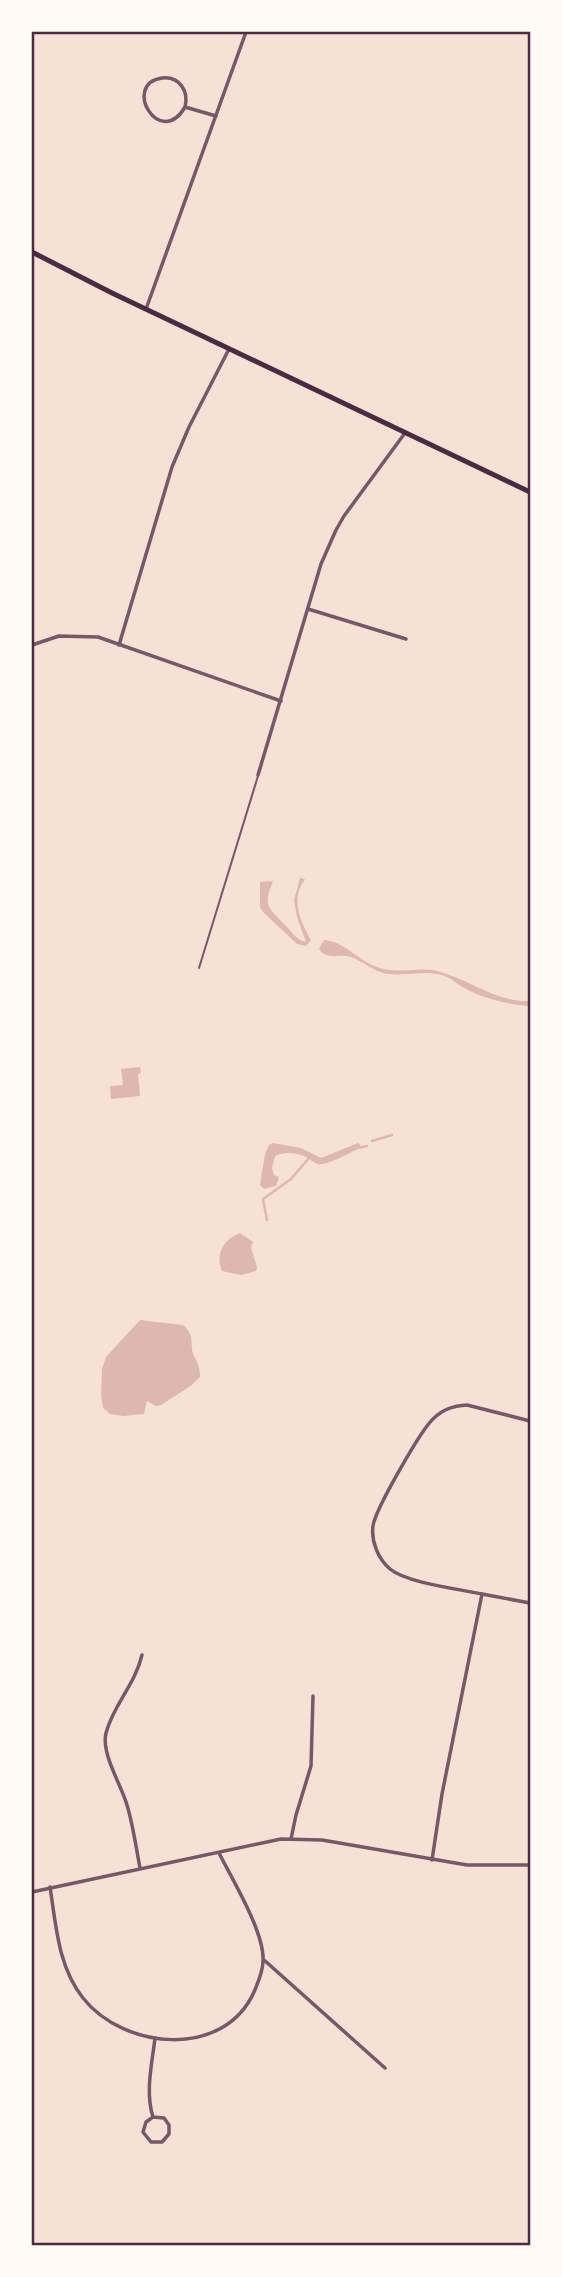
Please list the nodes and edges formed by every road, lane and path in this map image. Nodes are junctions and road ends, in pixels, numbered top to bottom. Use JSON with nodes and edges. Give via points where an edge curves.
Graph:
{"nodes":[{"id":1,"x":246,"y":32,"type":"edge"},
{"id":2,"x":186,"y":107,"type":"junction"},
{"id":3,"x":216,"y":116,"type":"junction"},
{"id":4,"x":32,"y":252,"type":"edge"},
{"id":5,"x":146,"y":309,"type":"junction"},
{"id":6,"x":229,"y":349,"type":"junction"},
{"id":7,"x":405,"y":433,"type":"junction"},
{"id":8,"x":530,"y":492,"type":"edge"},
{"id":9,"x":308,"y":609,"type":"junction"},
{"id":10,"x":406,"y":639,"type":"dead end"},
{"id":11,"x":32,"y":645,"type":"edge"},
{"id":12,"x":119,"y":645,"type":"junction"},
{"id":13,"x":281,"y":701,"type":"junction"},
{"id":14,"x":258,"y":775,"type":"joint"},
{"id":15,"x":199,"y":968,"type":"dead end"},
{"id":16,"x":530,"y":1421,"type":"edge"},
{"id":17,"x":482,"y":1594,"type":"junction"},
{"id":18,"x":530,"y":1603,"type":"edge"},
{"id":19,"x":142,"y":1655,"type":"dead end"},
{"id":20,"x":313,"y":1696,"type":"dead end"},
{"id":21,"x":291,"y":1839,"type":"junction"},
{"id":22,"x":219,"y":1852,"type":"junction"},
{"id":23,"x":432,"y":1860,"type":"junction"},
{"id":24,"x":530,"y":1865,"type":"edge"},
{"id":25,"x":141,"y":1868,"type":"junction"},
{"id":26,"x":50,"y":1887,"type":"junction"},
{"id":27,"x":32,"y":1892,"type":"edge"},
{"id":28,"x":264,"y":1960,"type":"junction"},
{"id":29,"x":155,"y":2038,"type":"junction"},
{"id":30,"x":385,"y":2068,"type":"dead end"},
{"id":31,"x":153,"y":2117,"type":"junction"}],
"edges":[{"from":1,"to":3,"type":"street"},
{"from":2,"to":2,"type":"street","via":[[177,118],[158,120],[147,111],[146,91],[156,80],[170,78],[183,86]]},
{"from":2,"to":3,"type":"street"},
{"from":3,"to":5,"type":"street"},
{"from":4,"to":5,"type":"main road"},
{"from":5,"to":6,"type":"main road"},
{"from":6,"to":7,"type":"main road"},
{"from":6,"to":12,"type":"street","via":[[172,467]]},
{"from":7,"to":8,"type":"main road"},
{"from":7,"to":9,"type":"street","via":[[336,530]]},
{"from":9,"to":10,"type":"street"},
{"from":9,"to":13,"type":"street"},
{"from":11,"to":12,"type":"street","via":[[59,636],[98,637]]},
{"from":12,"to":13,"type":"street"},
{"from":13,"to":14,"type":"street"},
{"from":14,"to":15,"type":"lane"},
{"from":16,"to":17,"type":"street","via":[[467,1405],[439,1413],[426,1426],[374,1521],[377,1550],[390,1570]]},
{"from":17,"to":18,"type":"street"},
{"from":17,"to":23,"type":"street"},
{"from":19,"to":25,"type":"street","via":[[105,1735]]},
{"from":20,"to":21,"type":"street","via":[[311,1766]]},
{"from":21,"to":22,"type":"street"},
{"from":21,"to":23,"type":"street","via":[[322,1840]]},
{"from":22,"to":25,"type":"street"},
{"from":22,"to":28,"type":"street","via":[[256,1929]]},
{"from":23,"to":24,"type":"street"},
{"from":25,"to":26,"type":"street"},
{"from":26,"to":27,"type":"street"},
{"from":26,"to":29,"type":"street","via":[[63,1961],[83,1998],[114,2024]]},
{"from":28,"to":29,"type":"street","via":[[248,2005],[234,2020],[198,2037]]},
{"from":28,"to":30,"type":"street"},
{"from":29,"to":31,"type":"street","via":[[150,2089]]},
{"from":31,"to":31,"type":"street","via":[[161,2117],[169,2125],[162,2142],[151,2142],[144,2135],[144,2125]]}]}
